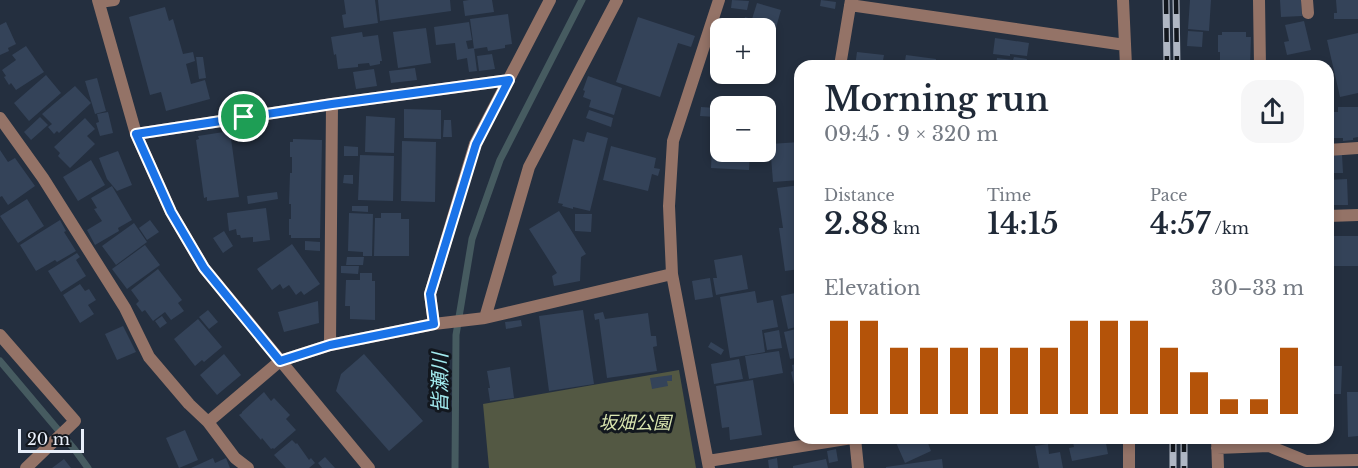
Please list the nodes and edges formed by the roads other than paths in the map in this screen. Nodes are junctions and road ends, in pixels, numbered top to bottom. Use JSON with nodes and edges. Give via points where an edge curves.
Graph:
{"nodes":[{"id":1,"x":114,"y":0,"type":"edge"},
{"id":2,"x":550,"y":0,"type":"edge"},
{"id":3,"x":617,"y":0,"type":"edge"},
{"id":4,"x":719,"y":0,"type":"edge"},
{"id":5,"x":1123,"y":0,"type":"edge"},
{"id":6,"x":1259,"y":0,"type":"edge"},
{"id":7,"x":1307,"y":0,"type":"edge"},
{"id":8,"x":99,"y":1,"type":"edge"},
{"id":9,"x":851,"y":3,"type":"edge"},
{"id":10,"x":1308,"y":13,"type":"dead end"},
{"id":11,"x":1125,"y":45,"type":"junction"},
{"id":12,"x":841,"y":60,"type":"edge"},
{"id":13,"x":1126,"y":60,"type":"edge"},
{"id":14,"x":1260,"y":60,"type":"edge"},
{"id":15,"x":509,"y":80,"type":"junction"},
{"id":16,"x":332,"y":104,"type":"junction"},
{"id":17,"x":0,"y":118,"type":"edge"},
{"id":18,"x":136,"y":134,"type":"junction"},
{"id":19,"x":1358,"y":148,"type":"edge"},
{"id":20,"x":1334,"y":150,"type":"edge"},
{"id":21,"x":1358,"y":215,"type":"edge"},
{"id":22,"x":1334,"y":216,"type":"edge"},
{"id":23,"x":672,"y":274,"type":"junction"},
{"id":24,"x":485,"y":318,"type":"junction"},
{"id":25,"x":434,"y":324,"type":"junction"},
{"id":26,"x":0,"y":335,"type":"edge"},
{"id":27,"x":330,"y":345,"type":"junction"},
{"id":28,"x":280,"y":361,"type":"junction"},
{"id":29,"x":208,"y":422,"type":"junction"},
{"id":30,"x":820,"y":444,"type":"edge"},
{"id":31,"x":855,"y":444,"type":"edge"},
{"id":32,"x":1129,"y":444,"type":"edge"},
{"id":33,"x":1217,"y":444,"type":"edge"},
{"id":34,"x":1234,"y":444,"type":"edge"},
{"id":35,"x":1358,"y":460,"type":"edge"},
{"id":36,"x":237,"y":463,"type":"edge"},
{"id":37,"x":708,"y":464,"type":"edge"},
{"id":38,"x":26,"y":468,"type":"edge"},
{"id":39,"x":248,"y":468,"type":"edge"},
{"id":40,"x":369,"y":468,"type":"edge"},
{"id":41,"x":858,"y":468,"type":"edge"},
{"id":42,"x":1129,"y":468,"type":"edge"},
{"id":43,"x":1218,"y":468,"type":"edge"}],
"edges":[{"from":1,"to":8,"type":"street"},
{"from":2,"to":15,"type":"street"},
{"from":3,"to":24,"type":"street","via":[[529,167]]},
{"from":4,"to":23,"type":"street","via":[[673,141],[669,206]]},
{"from":5,"to":11,"type":"street"},
{"from":6,"to":14,"type":"street"},
{"from":7,"to":10,"type":"street"},
{"from":8,"to":18,"type":"street"},
{"from":9,"to":11,"type":"street"},
{"from":9,"to":12,"type":"street"},
{"from":11,"to":13,"type":"street"},
{"from":15,"to":16,"type":"street"},
{"from":15,"to":25,"type":"street","via":[[476,144],[430,294]]},
{"from":16,"to":18,"type":"street"},
{"from":16,"to":27,"type":"street"},
{"from":17,"to":29,"type":"street","via":[[125,308],[149,357]]},
{"from":18,"to":28,"type":"street","via":[[171,212],[204,268]]},
{"from":19,"to":20,"type":"street"},
{"from":21,"to":22,"type":"street"},
{"from":23,"to":24,"type":"street"},
{"from":23,"to":37,"type":"street"},
{"from":24,"to":25,"type":"street"},
{"from":25,"to":27,"type":"street"},
{"from":26,"to":38,"type":"street","via":[[75,421]]},
{"from":27,"to":28,"type":"street"},
{"from":28,"to":29,"type":"street"},
{"from":28,"to":40,"type":"street"},
{"from":29,"to":36,"type":"street"},
{"from":30,"to":37,"type":"street"},
{"from":31,"to":41,"type":"street"},
{"from":32,"to":42,"type":"street"},
{"from":33,"to":43,"type":"street"},
{"from":34,"to":35,"type":"street","via":[[1269,446],[1306,461]]},
{"from":36,"to":39,"type":"street"}]}
